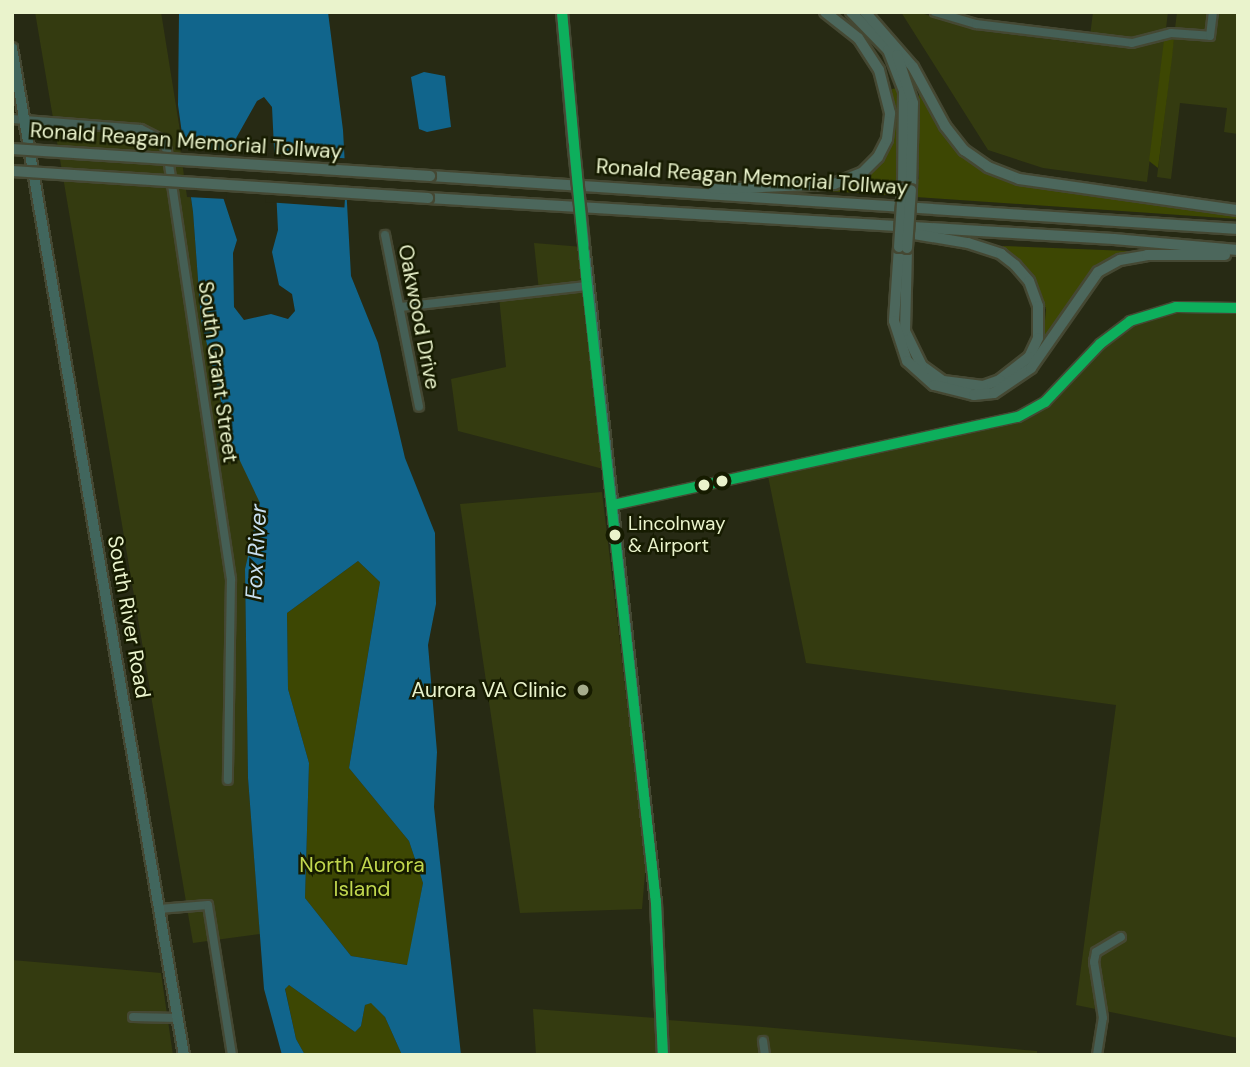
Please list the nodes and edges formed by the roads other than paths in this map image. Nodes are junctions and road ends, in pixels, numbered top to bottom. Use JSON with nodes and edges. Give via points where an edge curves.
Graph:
{"nodes":[{"id":1,"x":562,"y":12,"type":"edge"},
{"id":2,"x":825,"y":12,"type":"edge"},
{"id":3,"x":851,"y":12,"type":"edge"},
{"id":4,"x":865,"y":12,"type":"edge"},
{"id":5,"x":935,"y":12,"type":"edge"},
{"id":6,"x":1213,"y":12,"type":"edge"},
{"id":7,"x":880,"y":25,"type":"junction"},
{"id":8,"x":12,"y":48,"type":"edge"},
{"id":9,"x":12,"y":119,"type":"edge"},
{"id":10,"x":24,"y":120,"type":"junction"},
{"id":11,"x":12,"y":149,"type":"edge"},
{"id":12,"x":12,"y":171,"type":"edge"},
{"id":13,"x":907,"y":189,"type":"junction"},
{"id":14,"x":687,"y":193,"type":"junction"},
{"id":15,"x":1238,"y":210,"type":"edge"},
{"id":16,"x":882,"y":226,"type":"junction"},
{"id":17,"x":1238,"y":229,"type":"edge"},
{"id":18,"x":385,"y":235,"type":"dead end"},
{"id":19,"x":903,"y":248,"type":"junction"},
{"id":20,"x":1238,"y":252,"type":"edge"},
{"id":21,"x":587,"y":286,"type":"junction"},
{"id":22,"x":400,"y":307,"type":"junction"},
{"id":23,"x":1238,"y":308,"type":"edge"},
{"id":24,"x":418,"y":407,"type":"dead end"},
{"id":25,"x":613,"y":505,"type":"junction"},
{"id":26,"x":228,"y":780,"type":"dead end"},
{"id":27,"x":159,"y":909,"type":"junction"},
{"id":28,"x":1121,"y":937,"type":"dead end"},
{"id":29,"x":133,"y":1017,"type":"dead end"},
{"id":30,"x":178,"y":1018,"type":"junction"},
{"id":31,"x":763,"y":1041,"type":"dead end"},
{"id":32,"x":184,"y":1055,"type":"edge"},
{"id":33,"x":232,"y":1055,"type":"edge"},
{"id":34,"x":663,"y":1055,"type":"edge"},
{"id":35,"x":765,"y":1055,"type":"edge"},
{"id":36,"x":1097,"y":1055,"type":"edge"}],
"edges":[{"from":1,"to":21,"type":"main road","bridge":true},
{"from":2,"to":14,"type":"highway","via":[[858,38],[880,72],[890,113],[887,139],[878,156],[863,172],[834,184]]},
{"from":3,"to":13,"type":"highway","via":[[888,50],[904,90]]},
{"from":4,"to":7,"type":"highway"},
{"from":5,"to":6,"type":"street","via":[[976,24],[1123,43],[1171,33],[1210,36]]},
{"from":7,"to":13,"type":"highway","via":[[911,87],[915,126]]},
{"from":7,"to":15,"type":"highway","via":[[913,67],[945,126],[964,150],[988,167],[1019,179]]},
{"from":8,"to":10,"type":"main road","name":"South River Road"},
{"from":9,"to":10,"type":"street"},
{"from":10,"to":26,"type":"street","name":"South Grant Street","via":[[141,128],[161,139],[167,151],[231,579]]},
{"from":10,"to":27,"type":"main road","name":"South River Road"},
{"from":11,"to":14,"type":"highway","name":"Ronald Reagan Memorial Tollway","bridge":true},
{"from":12,"to":16,"type":"highway","name":"Ronald Reagan Memorial Tollway","bridge":true},
{"from":13,"to":19,"type":"highway","bridge":true},
{"from":14,"to":17,"type":"highway","name":"Ronald Reagan Memorial Tollway"},
{"from":16,"to":19,"type":"highway","via":[[968,243],[1001,254],[1015,265],[1029,281],[1038,306],[1038,338],[1029,357],[1000,380],[983,386],[943,381],[922,366],[905,331]]},
{"from":16,"to":20,"type":"highway","name":"Ronald Reagan Memorial Tollway"},
{"from":18,"to":22,"type":"street","name":"Oakwood Drive"},
{"from":19,"to":20,"type":"highway","via":[[894,321],[907,361],[934,385],[974,396],[994,393],[1031,368],[1098,272],[1120,260],[1147,255]]},
{"from":21,"to":22,"type":"street"},
{"from":21,"to":25,"type":"main road"},
{"from":22,"to":24,"type":"street","name":"Oakwood Drive"},
{"from":23,"to":25,"type":"street","via":[[1176,307],[1130,321],[1100,344],[1045,402],[1018,417]]},
{"from":25,"to":34,"type":"main road","via":[[656,903]]},
{"from":27,"to":30,"type":"main road","name":"South River Road"},
{"from":27,"to":33,"type":"street","via":[[208,905]]},
{"from":28,"to":36,"type":"street","via":[[1096,952],[1103,1018]]},
{"from":29,"to":30,"type":"street"},
{"from":30,"to":32,"type":"main road","name":"South River Road"},
{"from":31,"to":35,"type":"street"}]}
